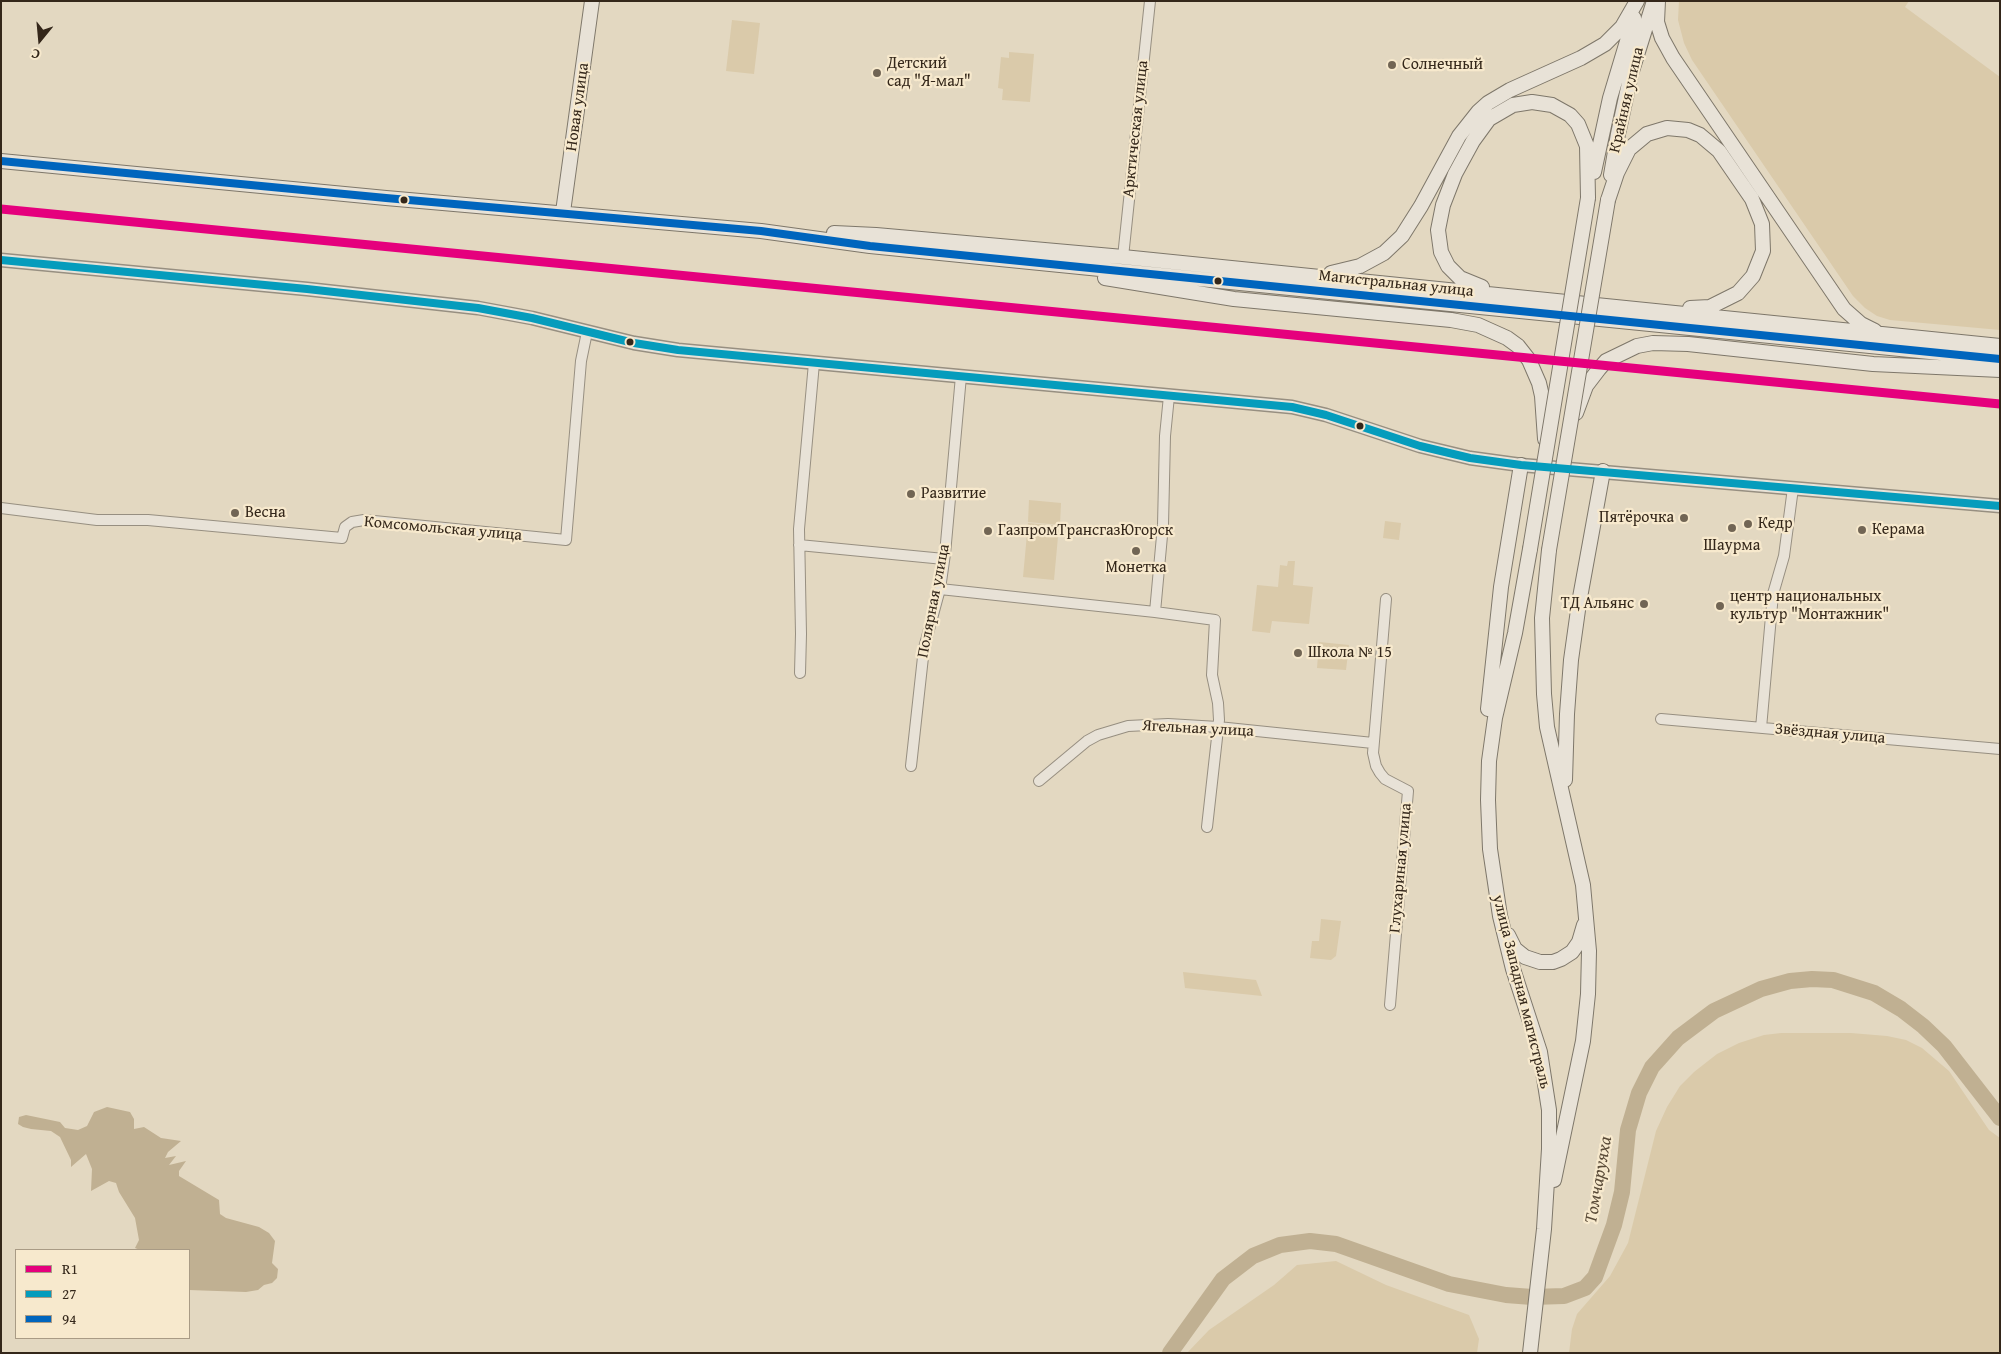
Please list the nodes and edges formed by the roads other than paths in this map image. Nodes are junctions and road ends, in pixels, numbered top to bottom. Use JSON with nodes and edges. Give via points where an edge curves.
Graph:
{"nodes":[{"id":1,"x":592,"y":1,"type":"edge"},
{"id":2,"x":1150,"y":1,"type":"edge"},
{"id":3,"x":1639,"y":1,"type":"edge"},
{"id":4,"x":1656,"y":1,"type":"edge"},
{"id":5,"x":1,"y":161,"type":"edge"},
{"id":6,"x":1588,"y":198,"type":"junction"},
{"id":7,"x":1608,"y":200,"type":"junction"},
{"id":8,"x":563,"y":212,"type":"junction"},
{"id":9,"x":761,"y":231,"type":"junction"},
{"id":10,"x":920,"y":252,"type":"junction"},
{"id":11,"x":1123,"y":256,"type":"junction"},
{"id":12,"x":1,"y":260,"type":"edge"},
{"id":13,"x":1290,"y":274,"type":"junction"},
{"id":14,"x":1557,"y":300,"type":"junction"},
{"id":15,"x":1610,"y":306,"type":"junction"},
{"id":16,"x":587,"y":332,"type":"junction"},
{"id":17,"x":1888,"y":335,"type":"junction"},
{"id":18,"x":2000,"y":346,"type":"edge"},
{"id":19,"x":2000,"y":359,"type":"edge"},
{"id":20,"x":814,"y":363,"type":"junction"},
{"id":21,"x":2000,"y":370,"type":"edge"},
{"id":22,"x":961,"y":376,"type":"junction"},
{"id":23,"x":1169,"y":396,"type":"junction"},
{"id":24,"x":1568,"y":440,"type":"junction"},
{"id":25,"x":1546,"y":450,"type":"junction"},
{"id":26,"x":1522,"y":465,"type":"junction"},
{"id":27,"x":1603,"y":471,"type":"junction"},
{"id":28,"x":1793,"y":488,"type":"junction"},
{"id":29,"x":2000,"y":506,"type":"edge"},
{"id":30,"x":1,"y":508,"type":"edge"},
{"id":31,"x":799,"y":545,"type":"junction"},
{"id":32,"x":944,"y":559,"type":"junction"},
{"id":33,"x":940,"y":589,"type":"junction"},
{"id":34,"x":1386,"y":599,"type":"dead end"},
{"id":35,"x":1155,"y":612,"type":"junction"},
{"id":36,"x":800,"y":673,"type":"dead end"},
{"id":37,"x":1661,"y":719,"type":"dead end"},
{"id":38,"x":1218,"y":727,"type":"junction"},
{"id":39,"x":1761,"y":728,"type":"junction"},
{"id":40,"x":1373,"y":743,"type":"junction"},
{"id":41,"x":2000,"y":749,"type":"edge"},
{"id":42,"x":911,"y":766,"type":"dead end"},
{"id":43,"x":1039,"y":781,"type":"dead end"},
{"id":44,"x":1565,"y":808,"type":"junction"},
{"id":45,"x":1489,"y":824,"type":"junction"},
{"id":46,"x":1207,"y":827,"type":"dead end"},
{"id":47,"x":1586,"y":904,"type":"junction"},
{"id":48,"x":1500,"y":916,"type":"junction"},
{"id":49,"x":1390,"y":1006,"type":"dead end"},
{"id":50,"x":1544,"y":1229,"type":"junction"},
{"id":51,"x":1530,"y":1353,"type":"edge"}],
"edges":[{"from":1,"to":8,"type":"main road","name":"Новая улица"},
{"from":2,"to":11,"type":"street","name":"Арктическая улица"},
{"from":3,"to":6,"type":"main road","name":"Крайняя улица","via":[[1614,81]]},
{"from":3,"to":13,"type":"main road","via":[[1622,27],[1605,44],[1510,90],[1478,112],[1459,136],[1412,222],[1388,250],[1346,270]]},
{"from":4,"to":7,"type":"main road","name":"Крайняя улица","via":[[1642,34],[1624,103]]},
{"from":4,"to":17,"type":"main road","via":[[1657,22],[1673,58],[1844,308],[1861,324]]},
{"from":5,"to":8,"type":"main road","name":"Магистральная улица"},
{"from":6,"to":14,"type":"main road","via":[[1587,146],[1578,124],[1561,108],[1532,102],[1513,104],[1489,119],[1473,141],[1443,205],[1439,223],[1440,246],[1453,272],[1479,286]]},
{"from":6,"to":25,"type":"main road","bridge":true},
{"from":7,"to":15,"type":"main road","via":[[1623,161],[1638,140],[1667,128],[1688,130],[1700,135],[1719,151],[1752,200],[1762,224],[1763,238],[1760,261],[1753,276],[1738,293],[1718,304],[1701,308]]},
{"from":7,"to":24,"type":"main road","bridge":true},
{"from":8,"to":9,"type":"main road","name":"Магистральная улица"},
{"from":9,"to":10,"type":"main road","name":"Магистральная улица"},
{"from":9,"to":11,"type":"main road","name":"Магистральная улица","via":[[876,235]]},
{"from":10,"to":19,"type":"main road","name":"Магистральная улица"},
{"from":10,"to":25,"type":"main road","bridge":true,"via":[[1213,296],[1478,325],[1507,338],[1529,360],[1539,383]]},
{"from":11,"to":13,"type":"main road","name":"Магистральная улица"},
{"from":12,"to":16,"type":"street","via":[[424,301],[504,312]]},
{"from":13,"to":14,"type":"main road","name":"Магистральная улица"},
{"from":14,"to":15,"type":"main road","name":"Магистральная улица"},
{"from":15,"to":17,"type":"main road","name":"Магистральная улица"},
{"from":16,"to":20,"type":"street","via":[[678,350]]},
{"from":16,"to":30,"type":"street","name":"Комсомольская улица","via":[[566,540],[364,520],[345,527],[342,538],[148,520],[97,520]]},
{"from":17,"to":18,"type":"main road","name":"Магистральная улица"},
{"from":20,"to":22,"type":"street"},
{"from":20,"to":31,"type":"street"},
{"from":21,"to":24,"type":"main road","bridge":true,"via":[[1872,364],[1653,343],[1637,346],[1606,361],[1591,378]]},
{"from":22,"to":23,"type":"street"},
{"from":22,"to":32,"type":"street","name":"Полярная улица"},
{"from":23,"to":26,"type":"street","via":[[1311,411],[1420,446],[1470,458]]},
{"from":23,"to":35,"type":"street"},
{"from":24,"to":44,"type":"main road","name":"улица Западная магистраль","bridge":true,"via":[[1549,550],[1542,618],[1547,728]]},
{"from":25,"to":45,"type":"main road","name":"улица Западная магистраль","bridge":true,"via":[[1517,623],[1495,718],[1489,761]]},
{"from":26,"to":27,"type":"street"},
{"from":26,"to":45,"type":"main road","via":[[1501,587],[1485,735],[1483,766]]},
{"from":27,"to":28,"type":"street"},
{"from":27,"to":44,"type":"main road","via":[[1570,670],[1564,754]]},
{"from":28,"to":29,"type":"street"},
{"from":28,"to":39,"type":"street","via":[[1784,556],[1773,594]]},
{"from":31,"to":32,"type":"street"},
{"from":31,"to":36,"type":"street"},
{"from":32,"to":33,"type":"street","name":"Полярная улица"},
{"from":33,"to":35,"type":"street"},
{"from":33,"to":42,"type":"street","name":"Полярная улица","via":[[924,648]]},
{"from":34,"to":40,"type":"street","name":"Глухариная улица"},
{"from":35,"to":38,"type":"street","via":[[1215,620],[1212,675],[1219,712]]},
{"from":37,"to":39,"type":"street","name":"Звёздная улица"},
{"from":38,"to":40,"type":"street","name":"Ягельная улица"},
{"from":38,"to":43,"type":"street","name":"Ягельная улица","via":[[1152,724],[1114,729],[1087,741]]},
{"from":38,"to":46,"type":"street"},
{"from":39,"to":41,"type":"street","name":"Звёздная улица"},
{"from":40,"to":49,"type":"street","name":"Глухариная улица","via":[[1374,760],[1380,773],[1408,791]]},
{"from":44,"to":47,"type":"main road","name":"улица Западная магистраль"},
{"from":45,"to":48,"type":"main road","name":"улица Западная магистраль"},
{"from":47,"to":48,"type":"main road","via":[[1579,942],[1567,956],[1553,962],[1540,962],[1519,953]]},
{"from":47,"to":50,"type":"main road","name":"улица Западная магистраль","via":[[1588,971],[1583,1041]]},
{"from":48,"to":50,"type":"main road","name":"улица Западная магистраль","via":[[1540,1052],[1546,1089],[1549,1128]]},
{"from":50,"to":51,"type":"main road","name":"улица Западная магистраль"}]}
